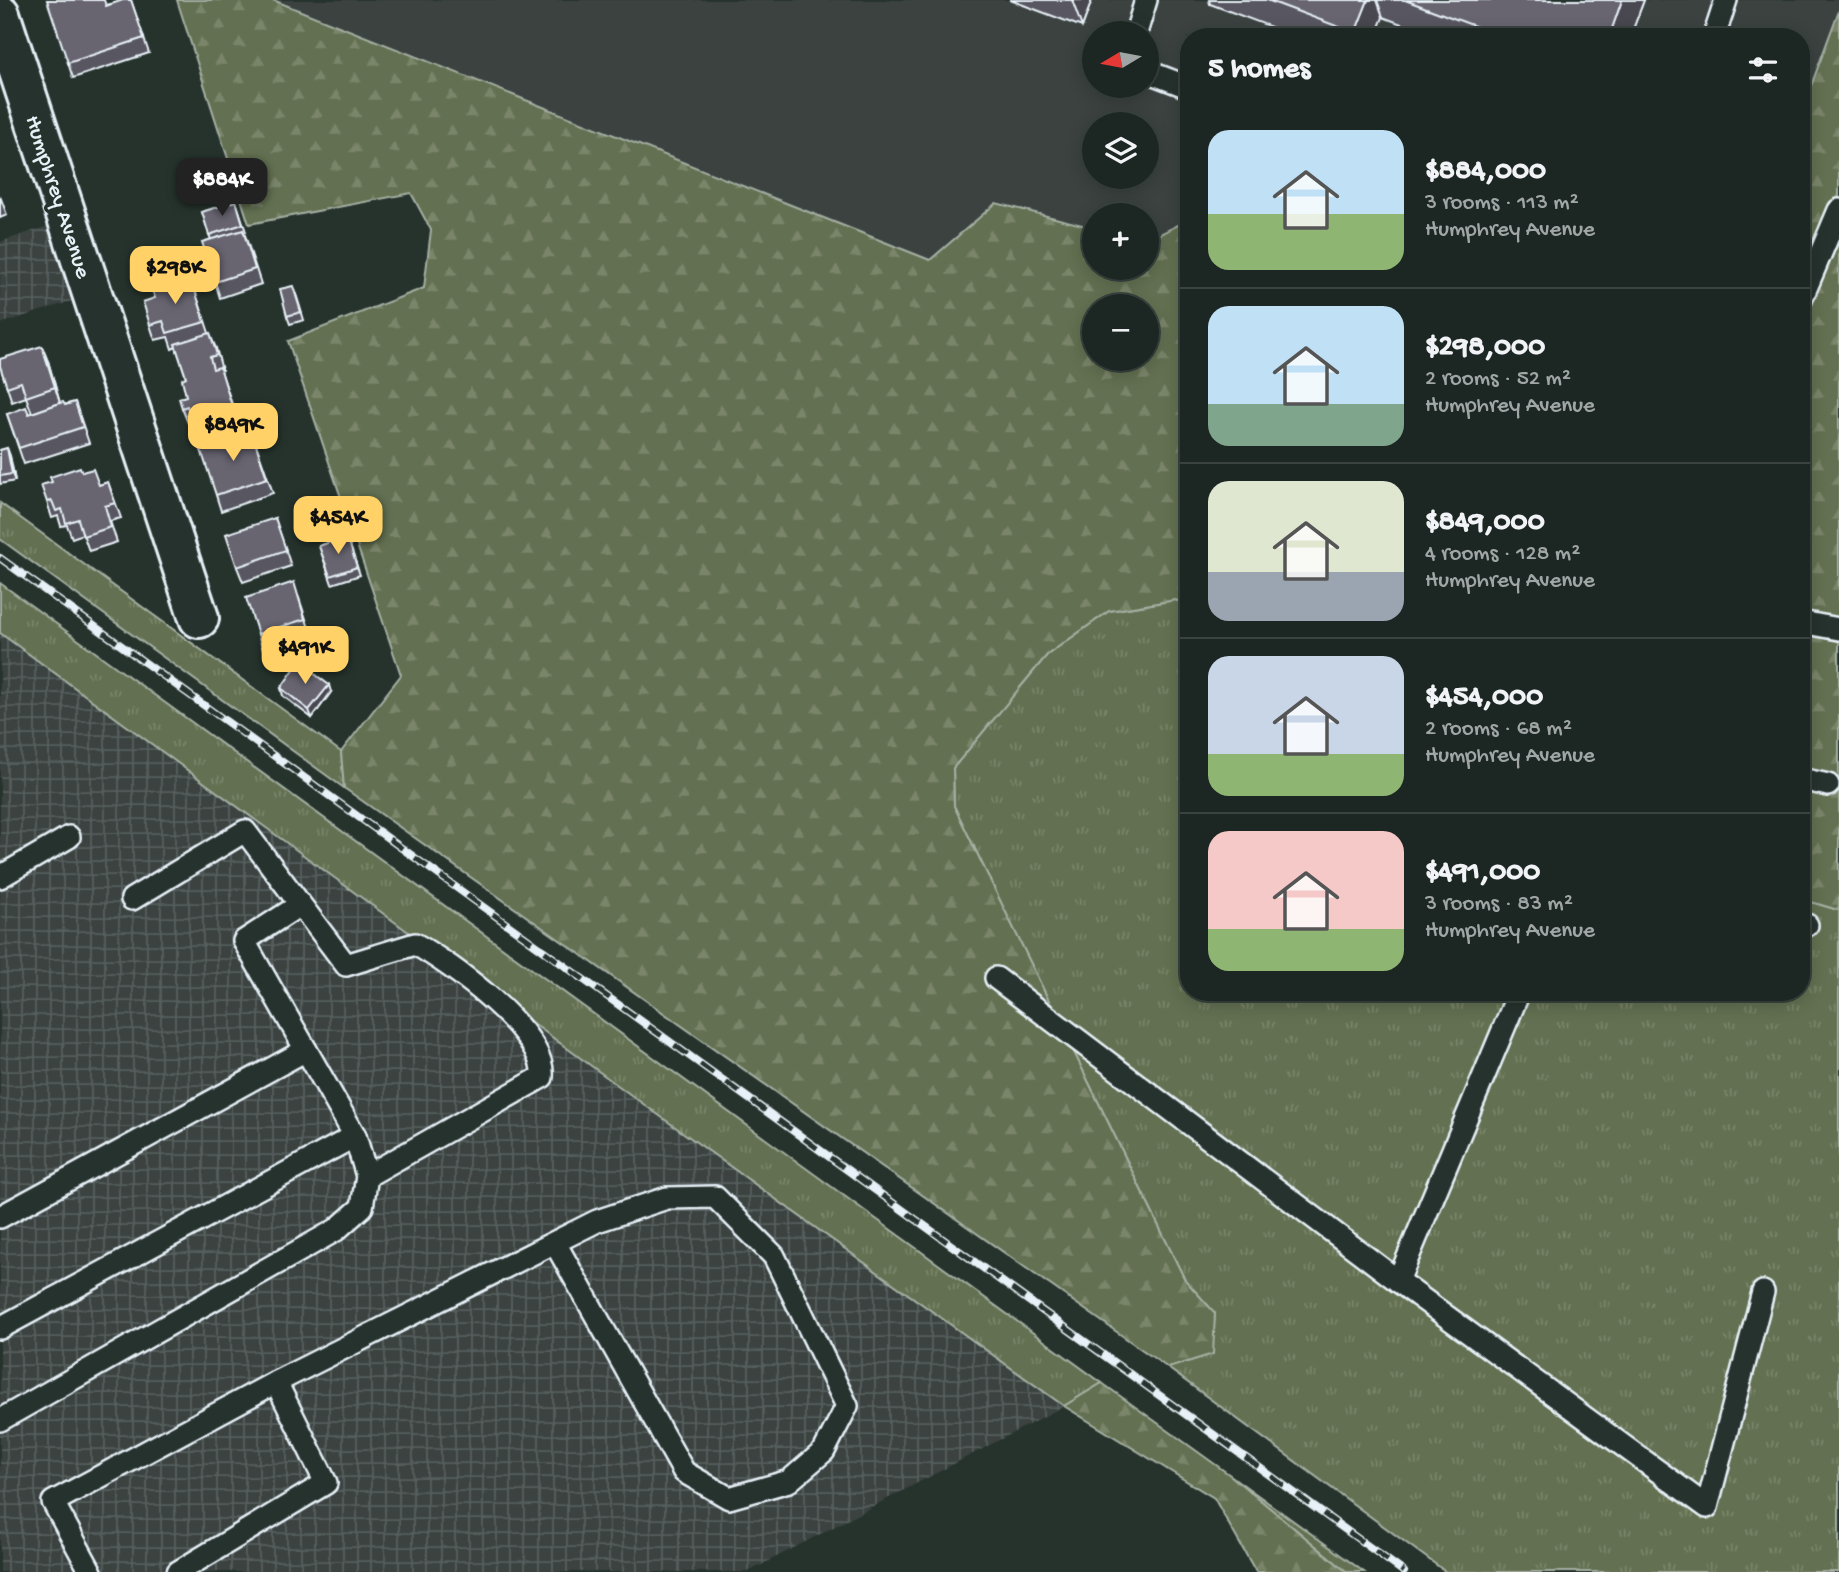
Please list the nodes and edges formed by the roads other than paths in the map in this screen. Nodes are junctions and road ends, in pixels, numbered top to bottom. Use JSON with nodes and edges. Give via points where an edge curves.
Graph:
{"nodes":[{"id":1,"x":1146,"y":0,"type":"edge"},
{"id":2,"x":1726,"y":0,"type":"edge"},
{"id":3,"x":0,"y":14,"type":"edge"},
{"id":4,"x":1140,"y":21,"type":"edge"},
{"id":5,"x":1717,"y":28,"type":"edge"},
{"id":6,"x":1159,"y":76,"type":"edge"},
{"id":7,"x":1180,"y":84,"type":"edge"},
{"id":8,"x":1839,"y":210,"type":"edge"},
{"id":9,"x":1810,"y":279,"type":"edge"},
{"id":10,"x":199,"y":618,"type":"dead end"},
{"id":11,"x":1810,"y":624,"type":"edge"},
{"id":12,"x":1839,"y":629,"type":"edge"},
{"id":13,"x":1810,"y":781,"type":"edge"},
{"id":14,"x":1828,"y":785,"type":"dead end"},
{"id":15,"x":69,"y":837,"type":"dead end"},
{"id":16,"x":0,"y":877,"type":"edge"},
{"id":17,"x":132,"y":899,"type":"dead end"},
{"id":18,"x":299,"y":906,"type":"junction"},
{"id":19,"x":996,"y":978,"type":"dead end"},
{"id":20,"x":1515,"y":1001,"type":"edge"},
{"id":21,"x":306,"y":1050,"type":"junction"},
{"id":22,"x":355,"y":1136,"type":"junction"},
{"id":23,"x":367,"y":1177,"type":"junction"},
{"id":24,"x":0,"y":1217,"type":"edge"},
{"id":25,"x":555,"y":1243,"type":"junction"},
{"id":26,"x":1398,"y":1281,"type":"junction"},
{"id":27,"x":1763,"y":1293,"type":"dead end"},
{"id":28,"x":0,"y":1328,"type":"edge"},
{"id":29,"x":276,"y":1382,"type":"junction"},
{"id":30,"x":0,"y":1420,"type":"edge"},
{"id":31,"x":91,"y":1572,"type":"edge"},
{"id":32,"x":178,"y":1572,"type":"edge"}],
"edges":[{"from":1,"to":4,"type":"lane"},
{"from":2,"to":5,"type":"lane"},
{"from":3,"to":10,"type":"street","name":"Humphrey Avenue"},
{"from":6,"to":7,"type":"lane"},
{"from":8,"to":9,"type":"lane"},
{"from":11,"to":12,"type":"lane"},
{"from":13,"to":14,"type":"lane"},
{"from":15,"to":16,"type":"lane"},
{"from":17,"to":18,"type":"lane","via":[[245,831]]},
{"from":18,"to":21,"type":"lane","via":[[244,941]]},
{"from":18,"to":23,"type":"lane","via":[[346,965],[415,944],[452,965],[531,1038],[544,1063],[542,1077]]},
{"from":19,"to":26,"type":"lane"},
{"from":20,"to":26,"type":"lane"},
{"from":21,"to":22,"type":"lane"},
{"from":21,"to":24,"type":"lane"},
{"from":22,"to":23,"type":"lane"},
{"from":22,"to":28,"type":"lane"},
{"from":23,"to":30,"type":"lane","via":[[362,1207],[336,1230]]},
{"from":25,"to":25,"type":"lane","via":[[597,1221],[667,1198],[715,1197],[774,1256],[847,1406],[824,1451],[789,1481],[729,1497],[684,1472]]},
{"from":25,"to":29,"type":"lane"},
{"from":26,"to":27,"type":"lane","via":[[1707,1507]]},
{"from":29,"to":31,"type":"lane","via":[[53,1502]]},
{"from":29,"to":32,"type":"lane","via":[[326,1483]]}]}
